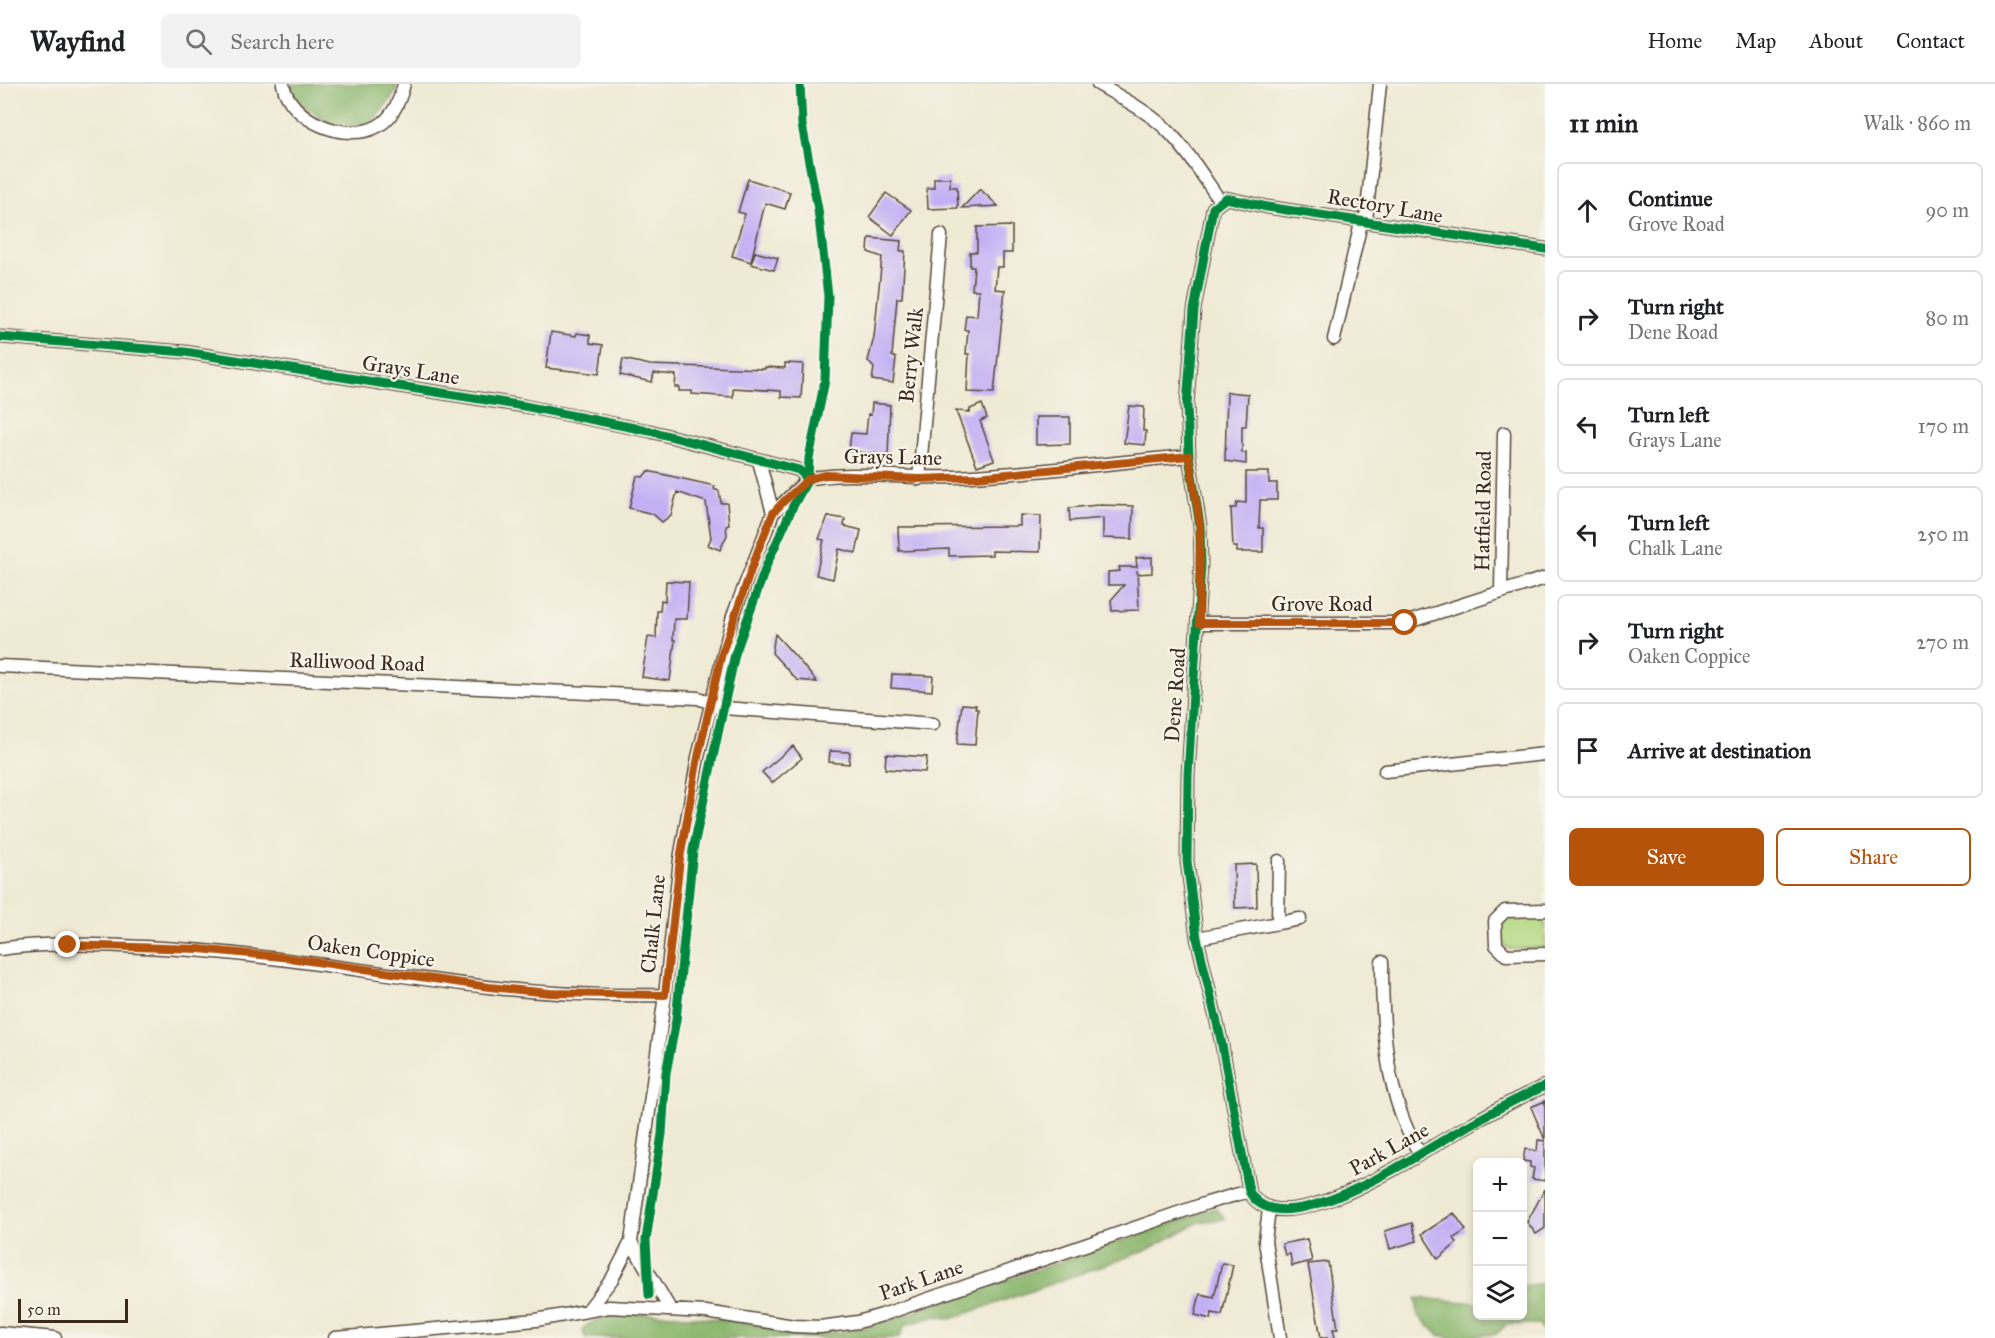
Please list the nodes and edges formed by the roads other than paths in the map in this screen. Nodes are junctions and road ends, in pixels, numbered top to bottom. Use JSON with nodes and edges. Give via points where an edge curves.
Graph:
{"nodes":[{"id":1,"x":283,"y":84,"type":"edge"},
{"id":2,"x":404,"y":84,"type":"edge"},
{"id":3,"x":1098,"y":84,"type":"edge"},
{"id":4,"x":1380,"y":84,"type":"edge"},
{"id":5,"x":1220,"y":201,"type":"junction"},
{"id":6,"x":1364,"y":220,"type":"junction"},
{"id":7,"x":941,"y":235,"type":"dead end"},
{"id":8,"x":1545,"y":249,"type":"edge"},
{"id":9,"x":0,"y":337,"type":"edge"},
{"id":10,"x":1334,"y":339,"type":"dead end"},
{"id":11,"x":1504,"y":433,"type":"dead end"},
{"id":12,"x":1189,"y":456,"type":"junction"},
{"id":13,"x":759,"y":461,"type":"junction"},
{"id":14,"x":808,"y":479,"type":"junction"},
{"id":15,"x":919,"y":479,"type":"junction"},
{"id":16,"x":773,"y":513,"type":"junction"},
{"id":17,"x":1545,"y":578,"type":"edge"},
{"id":18,"x":1501,"y":591,"type":"junction"},
{"id":19,"x":1199,"y":623,"type":"junction"},
{"id":20,"x":0,"y":666,"type":"edge"},
{"id":21,"x":712,"y":702,"type":"junction"},
{"id":22,"x":933,"y":724,"type":"dead end"},
{"id":23,"x":1545,"y":754,"type":"edge"},
{"id":24,"x":1385,"y":771,"type":"dead end"},
{"id":25,"x":1278,"y":861,"type":"dead end"},
{"id":26,"x":1545,"y":910,"type":"edge"},
{"id":27,"x":1300,"y":919,"type":"dead end"},
{"id":28,"x":1278,"y":923,"type":"junction"},
{"id":29,"x":1197,"y":938,"type":"junction"},
{"id":30,"x":0,"y":949,"type":"edge"},
{"id":31,"x":1545,"y":954,"type":"edge"},
{"id":32,"x":1382,"y":962,"type":"dead end"},
{"id":33,"x":665,"y":995,"type":"junction"},
{"id":34,"x":1545,"y":1086,"type":"edge"},
{"id":35,"x":1419,"y":1154,"type":"junction"},
{"id":36,"x":1249,"y":1191,"type":"junction"},
{"id":37,"x":1269,"y":1209,"type":"junction"},
{"id":38,"x":631,"y":1242,"type":"junction"},
{"id":39,"x":670,"y":1309,"type":"junction"},
{"id":40,"x":588,"y":1310,"type":"junction"},
{"id":41,"x":0,"y":1333,"type":"edge"},
{"id":42,"x":55,"y":1338,"type":"edge"},
{"id":43,"x":335,"y":1338,"type":"edge"},
{"id":44,"x":1280,"y":1338,"type":"edge"}],
"edges":[{"from":1,"to":2,"type":"street","via":[[289,100],[310,119],[329,128],[367,131],[390,116],[400,101]]},
{"from":3,"to":5,"type":"street","via":[[1163,126]]},
{"from":4,"to":6,"type":"street"},
{"from":5,"to":6,"type":"street","name":"Rectory Lane","via":[[1226,198],[1257,206]]},
{"from":5,"to":12,"type":"street","name":"Dene Road","via":[[1210,213],[1194,310],[1187,404]]},
{"from":6,"to":8,"type":"street","name":"Rectory Lane"},
{"from":6,"to":10,"type":"street"},
{"from":7,"to":15,"type":"street","name":"Berry Walk"},
{"from":9,"to":13,"type":"street","name":"Grays Lane","via":[[185,352],[524,406],[661,434]]},
{"from":11,"to":18,"type":"street","name":"Hatfield Road"},
{"from":12,"to":15,"type":"street","name":"Grays Lane"},
{"from":12,"to":19,"type":"street","name":"Dene Road","via":[[1200,526]]},
{"from":13,"to":14,"type":"street","name":"Grays Lane","via":[[799,470]]},
{"from":13,"to":16,"type":"street"},
{"from":14,"to":15,"type":"street","name":"Grays Lane","via":[[826,475]]},
{"from":14,"to":16,"type":"street","name":"Chalk Lane"},
{"from":16,"to":21,"type":"street","name":"Chalk Lane","via":[[733,616]]},
{"from":17,"to":18,"type":"street","name":"Grove Road"},
{"from":18,"to":19,"type":"street","name":"Grove Road","via":[[1405,623]]},
{"from":19,"to":29,"type":"street","name":"Dene Road","via":[[1186,836]]},
{"from":20,"to":21,"type":"street","name":"Ralliwood Road","via":[[550,690]]},
{"from":21,"to":22,"type":"street","name":"Ralliwood Road","via":[[724,708]]},
{"from":21,"to":33,"type":"street","name":"Chalk Lane","via":[[680,859]]},
{"from":23,"to":24,"type":"street"},
{"from":25,"to":28,"type":"street"},
{"from":26,"to":31,"type":"street","via":[[1505,911],[1495,921],[1496,945],[1506,956]]},
{"from":27,"to":28,"type":"street"},
{"from":28,"to":29,"type":"street"},
{"from":29,"to":36,"type":"street","name":"Dene Road"},
{"from":30,"to":33,"type":"street","name":"Oaken Coppice","via":[[68,945],[199,949],[489,987],[550,993]]},
{"from":32,"to":35,"type":"street","via":[[1385,1046],[1407,1131]]},
{"from":33,"to":38,"type":"street","name":"Chalk Lane"},
{"from":34,"to":35,"type":"street","name":"Park Lane"},
{"from":35,"to":37,"type":"street","name":"Park Lane","via":[[1361,1187],[1311,1206]]},
{"from":36,"to":37,"type":"street","via":[[1253,1200]]},
{"from":36,"to":39,"type":"street","name":"Park Lane","via":[[858,1322],[794,1326]]},
{"from":37,"to":44,"type":"street","via":[[1265,1240]]},
{"from":38,"to":39,"type":"street"},
{"from":38,"to":40,"type":"street","name":"Chalk Lane","via":[[612,1279]]},
{"from":39,"to":40,"type":"street","name":"Park Lane","via":[[625,1306]]},
{"from":40,"to":43,"type":"street","name":"Park Lane","via":[[536,1320]]},
{"from":41,"to":42,"type":"street"}]}
